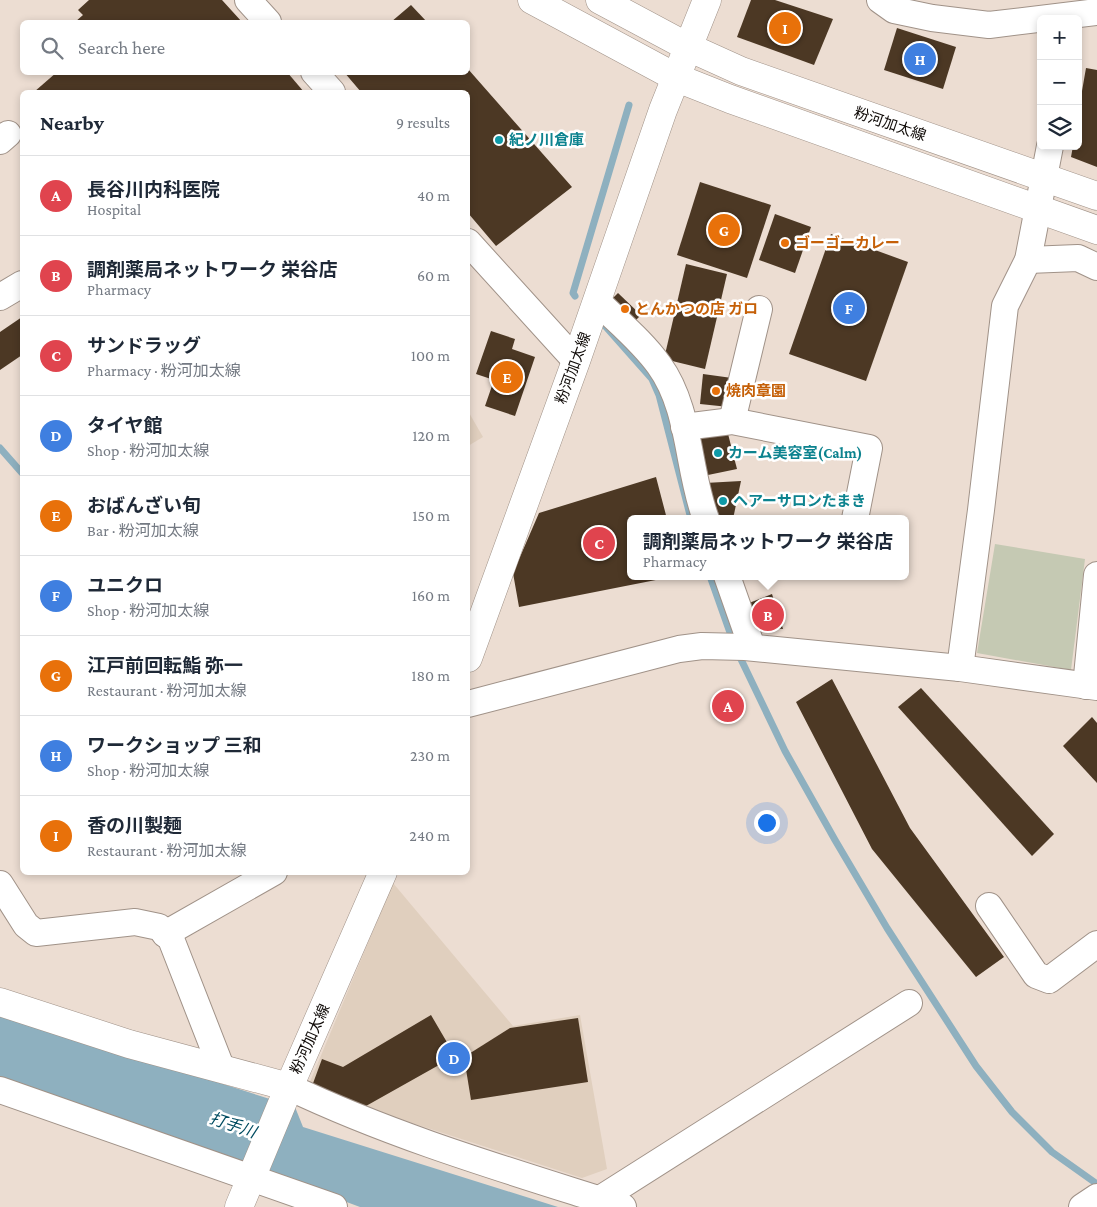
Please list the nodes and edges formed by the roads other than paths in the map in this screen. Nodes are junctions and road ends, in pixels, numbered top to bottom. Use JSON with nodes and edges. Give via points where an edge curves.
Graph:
{"nodes":[{"id":1,"x":248,"y":0,"type":"edge"},
{"id":2,"x":532,"y":0,"type":"edge"},
{"id":3,"x":600,"y":0,"type":"edge"},
{"id":4,"x":707,"y":0,"type":"edge"},
{"id":5,"x":880,"y":0,"type":"edge"},
{"id":6,"x":967,"y":11,"type":"edge"},
{"id":7,"x":1071,"y":12,"type":"edge"},
{"id":8,"x":266,"y":20,"type":"edge"},
{"id":9,"x":688,"y":47,"type":"junction"},
{"id":10,"x":317,"y":75,"type":"edge"},
{"id":11,"x":677,"y":78,"type":"junction"},
{"id":12,"x":330,"y":90,"type":"edge"},
{"id":13,"x":1049,"y":150,"type":"edge"},
{"id":14,"x":1044,"y":178,"type":"junction"},
{"id":15,"x":1097,"y":196,"type":"edge"},
{"id":16,"x":1038,"y":209,"type":"junction"},
{"id":17,"x":1097,"y":230,"type":"edge"},
{"id":18,"x":470,"y":244,"type":"edge"},
{"id":19,"x":1028,"y":260,"type":"junction"},
{"id":20,"x":1097,"y":267,"type":"edge"},
{"id":21,"x":20,"y":285,"type":"edge"},
{"id":22,"x":0,"y":297,"type":"edge"},
{"id":23,"x":597,"y":301,"type":"junction"},
{"id":24,"x":759,"y":309,"type":"dead end"},
{"id":25,"x":576,"y":361,"type":"junction"},
{"id":26,"x":732,"y":421,"type":"junction"},
{"id":27,"x":684,"y":426,"type":"junction"},
{"id":28,"x":705,"y":515,"type":"edge"},
{"id":29,"x":856,"y":515,"type":"edge"},
{"id":30,"x":1097,"y":575,"type":"edge"},
{"id":31,"x":727,"y":580,"type":"edge"},
{"id":32,"x":742,"y":647,"type":"junction"},
{"id":33,"x":470,"y":652,"type":"edge"},
{"id":34,"x":960,"y":668,"type":"junction"},
{"id":35,"x":1091,"y":686,"type":"edge"},
{"id":36,"x":470,"y":703,"type":"edge"},
{"id":37,"x":269,"y":875,"type":"edge"},
{"id":38,"x":382,"y":875,"type":"edge"},
{"id":39,"x":0,"y":884,"type":"edge"},
{"id":40,"x":989,"y":906,"type":"dead end"},
{"id":41,"x":165,"y":934,"type":"junction"},
{"id":42,"x":1097,"y":944,"type":"edge"},
{"id":43,"x":0,"y":1002,"type":"edge"},
{"id":44,"x":909,"y":1003,"type":"dead end"},
{"id":45,"x":221,"y":1068,"type":"junction"},
{"id":46,"x":0,"y":1090,"type":"edge"},
{"id":47,"x":286,"y":1093,"type":"junction"},
{"id":48,"x":253,"y":1173,"type":"junction"},
{"id":49,"x":612,"y":1203,"type":"edge"},
{"id":50,"x":239,"y":1207,"type":"edge"},
{"id":51,"x":334,"y":1207,"type":"edge"}],
"edges":[{"from":1,"to":8,"type":"street"},
{"from":2,"to":11,"type":"main road"},
{"from":3,"to":9,"type":"main road"},
{"from":4,"to":9,"type":"main road"},
{"from":5,"to":6,"type":"street","via":[[894,10]]},
{"from":6,"to":7,"type":"street","via":[[989,25]]},
{"from":9,"to":11,"type":"main road","name":"粉河加太線"},
{"from":9,"to":14,"type":"main road","name":"粉河加太線","via":[[741,72]]},
{"from":10,"to":12,"type":"street"},
{"from":11,"to":16,"type":"main road","name":"粉河加太線"},
{"from":11,"to":23,"type":"main road","name":"粉河加太線"},
{"from":13,"to":14,"type":"street"},
{"from":14,"to":15,"type":"main road","name":"粉河加太線"},
{"from":14,"to":16,"type":"street"},
{"from":16,"to":17,"type":"main road","name":"粉河加太線"},
{"from":16,"to":19,"type":"street"},
{"from":18,"to":25,"type":"street"},
{"from":19,"to":20,"type":"street","via":[[1078,258]]},
{"from":19,"to":34,"type":"street","via":[[1005,306]]},
{"from":21,"to":22,"type":"street"},
{"from":23,"to":25,"type":"main road","name":"粉河加太線"},
{"from":23,"to":27,"type":"street","via":[[658,364],[668,380]]},
{"from":24,"to":26,"type":"street"},
{"from":25,"to":33,"type":"main road","name":"粉河加太線"},
{"from":26,"to":27,"type":"street"},
{"from":26,"to":29,"type":"street","via":[[869,448]]},
{"from":27,"to":28,"type":"street"},
{"from":30,"to":35,"type":"street"},
{"from":31,"to":32,"type":"street"},
{"from":32,"to":34,"type":"street"},
{"from":32,"to":36,"type":"street","via":[[679,649]]},
{"from":34,"to":35,"type":"street"},
{"from":37,"to":41,"type":"street"},
{"from":38,"to":47,"type":"main road","name":"粉河加太線"},
{"from":39,"to":41,"type":"street","via":[[26,925],[36,933],[135,922],[159,927]]},
{"from":40,"to":42,"type":"street","via":[[1036,975],[1049,980]]},
{"from":41,"to":45,"type":"street","via":[[171,939]]},
{"from":43,"to":45,"type":"main road","via":[[129,1044]]},
{"from":44,"to":49,"type":"street"},
{"from":45,"to":47,"type":"main road"},
{"from":46,"to":48,"type":"street"},
{"from":47,"to":48,"type":"main road","name":"粉河加太線"},
{"from":47,"to":49,"type":"street"},
{"from":48,"to":50,"type":"main road","name":"粉河加太線"},
{"from":48,"to":51,"type":"street"}]}
